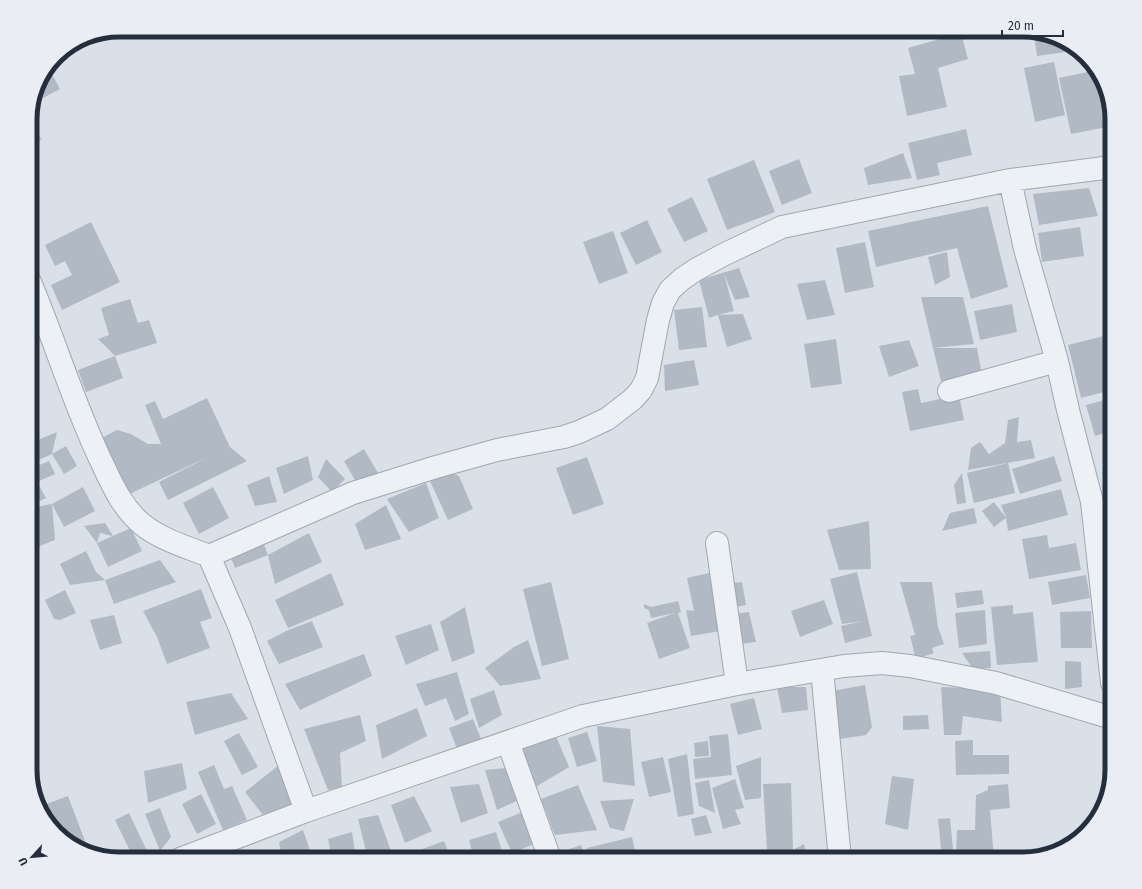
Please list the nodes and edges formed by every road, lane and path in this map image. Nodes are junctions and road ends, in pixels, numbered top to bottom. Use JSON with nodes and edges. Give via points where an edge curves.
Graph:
{"nodes":[{"id":1,"x":1105,"y":168,"type":"edge"},
{"id":2,"x":1010,"y":180,"type":"junction"},
{"id":3,"x":37,"y":300,"type":"edge"},
{"id":4,"x":1057,"y":361,"type":"junction"},
{"id":5,"x":949,"y":392,"type":"dead end"},
{"id":6,"x":717,"y":543,"type":"dead end"},
{"id":7,"x":209,"y":556,"type":"junction"},
{"id":8,"x":1105,"y":620,"type":"edge"},
{"id":9,"x":822,"y":670,"type":"junction"},
{"id":10,"x":737,"y":684,"type":"junction"},
{"id":11,"x":1105,"y":716,"type":"edge"},
{"id":12,"x":508,"y":742,"type":"junction"},
{"id":13,"x":306,"y":811,"type":"junction"},
{"id":14,"x":198,"y":852,"type":"edge"},
{"id":15,"x":547,"y":852,"type":"edge"},
{"id":16,"x":839,"y":852,"type":"edge"}],
"edges":[{"from":1,"to":2,"type":"street"},
{"from":2,"to":4,"type":"street","via":[[1025,249]]},
{"from":2,"to":7,"type":"street","via":[[782,227],[698,269],[670,290],[658,320],[647,378],[633,399],[607,419],[564,437],[497,450],[353,493]]},
{"from":3,"to":7,"type":"street","via":[[92,443],[121,500],[132,515],[154,532]]},
{"from":4,"to":5,"type":"street"},
{"from":4,"to":8,"type":"street","via":[[1092,502]]},
{"from":6,"to":10,"type":"street"},
{"from":7,"to":13,"type":"street","via":[[240,628]]},
{"from":9,"to":10,"type":"street"},
{"from":9,"to":11,"type":"street","via":[[882,663],[910,666],[996,683]]},
{"from":9,"to":16,"type":"street"},
{"from":10,"to":12,"type":"street","via":[[583,716]]},
{"from":12,"to":13,"type":"street"},
{"from":12,"to":15,"type":"street"},
{"from":13,"to":14,"type":"street"}]}
